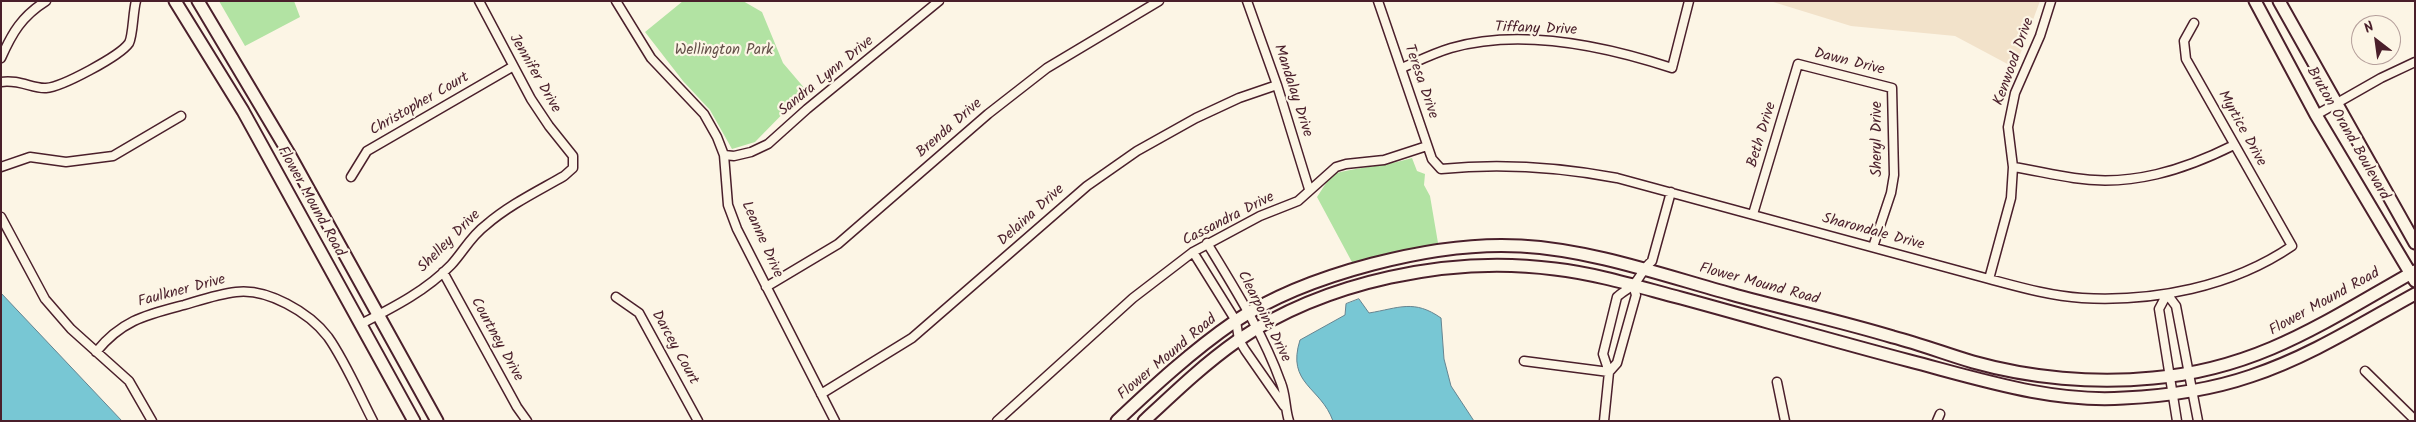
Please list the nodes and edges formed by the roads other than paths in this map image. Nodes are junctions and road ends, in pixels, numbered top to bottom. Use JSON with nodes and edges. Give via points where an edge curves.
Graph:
{"nodes":[{"id":1,"x":46,"y":1,"type":"edge"},
{"id":2,"x":136,"y":1,"type":"edge"},
{"id":3,"x":175,"y":1,"type":"edge"},
{"id":4,"x":198,"y":1,"type":"edge"},
{"id":5,"x":479,"y":1,"type":"edge"},
{"id":6,"x":616,"y":1,"type":"edge"},
{"id":7,"x":939,"y":1,"type":"edge"},
{"id":8,"x":1247,"y":1,"type":"edge"},
{"id":9,"x":1378,"y":1,"type":"edge"},
{"id":10,"x":1689,"y":1,"type":"edge"},
{"id":11,"x":2051,"y":1,"type":"edge"},
{"id":12,"x":2256,"y":1,"type":"edge"},
{"id":13,"x":2279,"y":1,"type":"edge"},
{"id":14,"x":1155,"y":2,"type":"edge"},
{"id":15,"x":2194,"y":23,"type":"dead end"},
{"id":16,"x":1,"y":58,"type":"edge"},
{"id":17,"x":2415,"y":62,"type":"edge"},
{"id":18,"x":1798,"y":64,"type":"joint"},
{"id":19,"x":512,"y":68,"type":"junction"},
{"id":20,"x":1402,"y":68,"type":"junction"},
{"id":21,"x":3,"y":79,"type":"edge"},
{"id":22,"x":1277,"y":85,"type":"junction"},
{"id":23,"x":1892,"y":88,"type":"joint"},
{"id":24,"x":2336,"y":104,"type":"junction"},
{"id":25,"x":2316,"y":115,"type":"junction"},
{"id":26,"x":181,"y":116,"type":"dead end"},
{"id":27,"x":2234,"y":145,"type":"junction"},
{"id":28,"x":1428,"y":146,"type":"junction"},
{"id":29,"x":724,"y":155,"type":"junction"},
{"id":30,"x":573,"y":156,"type":"joint"},
{"id":31,"x":2013,"y":167,"type":"junction"},
{"id":32,"x":1,"y":168,"type":"edge"},
{"id":33,"x":1441,"y":169,"type":"joint"},
{"id":34,"x":351,"y":177,"type":"dead end"},
{"id":35,"x":1309,"y":189,"type":"junction"},
{"id":36,"x":1672,"y":192,"type":"junction"},
{"id":37,"x":1753,"y":214,"type":"junction"},
{"id":38,"x":1,"y":217,"type":"edge"},
{"id":39,"x":1208,"y":243,"type":"junction"},
{"id":40,"x":2415,"y":243,"type":"edge"},
{"id":41,"x":2292,"y":246,"type":"joint"},
{"id":42,"x":1873,"y":247,"type":"junction"},
{"id":43,"x":1193,"y":252,"type":"junction"},
{"id":44,"x":1643,"y":269,"type":"junction"},
{"id":45,"x":443,"y":272,"type":"junction"},
{"id":46,"x":2413,"y":275,"type":"edge"},
{"id":47,"x":1989,"y":279,"type":"junction"},
{"id":48,"x":766,"y":286,"type":"junction"},
{"id":49,"x":1633,"y":286,"type":"junction"},
{"id":50,"x":2167,"y":294,"type":"junction"},
{"id":51,"x":2415,"y":294,"type":"edge"},
{"id":52,"x":616,"y":297,"type":"dead end"},
{"id":53,"x":1249,"y":313,"type":"junction"},
{"id":54,"x":378,"y":315,"type":"junction"},
{"id":55,"x":1236,"y":321,"type":"junction"},
{"id":56,"x":361,"y":324,"type":"junction"},
{"id":57,"x":1257,"y":329,"type":"junction"},
{"id":58,"x":1239,"y":340,"type":"junction"},
{"id":59,"x":96,"y":352,"type":"junction"},
{"id":60,"x":1524,"y":361,"type":"dead end"},
{"id":61,"x":2365,"y":371,"type":"dead end"},
{"id":62,"x":1609,"y":372,"type":"junction"},
{"id":63,"x":2190,"y":373,"type":"junction"},
{"id":64,"x":2170,"y":376,"type":"junction"},
{"id":65,"x":1777,"y":382,"type":"dead end"},
{"id":66,"x":2192,"y":391,"type":"junction"},
{"id":67,"x":2173,"y":393,"type":"junction"},
{"id":68,"x":821,"y":394,"type":"junction"},
{"id":69,"x":1285,"y":406,"type":"junction"},
{"id":70,"x":2415,"y":420,"type":"edge"},
{"id":71,"x":152,"y":421,"type":"edge"},
{"id":72,"x":373,"y":421,"type":"edge"},
{"id":73,"x":414,"y":421,"type":"edge"},
{"id":74,"x":436,"y":421,"type":"edge"},
{"id":75,"x":528,"y":421,"type":"edge"},
{"id":76,"x":698,"y":421,"type":"edge"},
{"id":77,"x":835,"y":421,"type":"edge"},
{"id":78,"x":997,"y":421,"type":"edge"},
{"id":79,"x":1117,"y":421,"type":"edge"},
{"id":80,"x":1144,"y":421,"type":"edge"},
{"id":81,"x":1289,"y":421,"type":"edge"},
{"id":82,"x":1604,"y":421,"type":"edge"},
{"id":83,"x":1785,"y":421,"type":"edge"},
{"id":84,"x":2178,"y":421,"type":"edge"},
{"id":85,"x":2198,"y":421,"type":"edge"}],
"edges":[{"from":1,"to":16,"type":"street","via":[[30,11],[11,36]]},
{"from":2,"to":21,"type":"street","via":[[131,41],[122,50],[64,84],[44,89]]},
{"from":3,"to":56,"type":"main road","name":"Flower Mound Road","via":[[243,111]]},
{"from":4,"to":54,"type":"main road","name":"Flower Mound Road","via":[[288,152]]},
{"from":5,"to":19,"type":"street","name":"Jennifer Drive"},
{"from":6,"to":29,"type":"street","name":"Leanne Drive","via":[[650,58],[704,114]]},
{"from":7,"to":29,"type":"street","name":"Sandra Lynn Drive","via":[[768,144],[751,152]]},
{"from":8,"to":22,"type":"street","name":"Mandalay Drive"},
{"from":9,"to":20,"type":"street","name":"Teresa Drive"},
{"from":10,"to":20,"type":"street","name":"Tiffany Drive","via":[[1672,68],[1625,52],[1579,44],[1520,41],[1452,48]]},
{"from":11,"to":31,"type":"street","name":"Kenwood Drive","via":[[2040,36],[2015,93],[2008,127]]},
{"from":12,"to":25,"type":"main road","name":"Bruton Orand Boulevard"},
{"from":13,"to":24,"type":"main road","name":"Bruton Orand Boulevard"},
{"from":14,"to":48,"type":"street","name":"Brenda Drive","via":[[1047,68],[988,114],[838,244]]},
{"from":15,"to":27,"type":"street","name":"Myrtice Drive","via":[[2184,41],[2186,59]]},
{"from":17,"to":24,"type":"street"},
{"from":18,"to":23,"type":"street","name":"Dawn Drive"},
{"from":18,"to":37,"type":"street","name":"Beth Drive"},
{"from":19,"to":30,"type":"street","name":"Jennifer Drive","via":[[549,126]]},
{"from":19,"to":34,"type":"street","name":"Christopher Court","via":[[368,151]]},
{"from":20,"to":28,"type":"street","name":"Teresa Drive"},
{"from":22,"to":35,"type":"street","name":"Mandalay Drive"},
{"from":22,"to":68,"type":"street","name":"Delaina Drive","via":[[1196,118],[1137,151],[1086,186],[912,338]]},
{"from":23,"to":42,"type":"street","name":"Sheryl Drive","via":[[1894,175]]},
{"from":24,"to":25,"type":"street"},
{"from":24,"to":40,"type":"main road","name":"Bruton Orand Boulevard"},
{"from":25,"to":46,"type":"main road","name":"Bruton Orand Boulevard"},
{"from":26,"to":32,"type":"street","via":[[113,156],[66,162],[30,157]]},
{"from":27,"to":31,"type":"street","via":[[2192,165],[2134,179],[2074,178]]},
{"from":27,"to":41,"type":"street","name":"Myrtice Drive"},
{"from":28,"to":33,"type":"street","name":"Teresa Drive","via":[[1432,159]]},
{"from":28,"to":35,"type":"street","name":"Cassandra Drive","via":[[1384,160],[1336,167]]},
{"from":29,"to":48,"type":"street","name":"Leanne Drive","via":[[728,206]]},
{"from":30,"to":45,"type":"street","name":"Shelley Drive","via":[[572,168],[564,176],[484,226]]},
{"from":31,"to":47,"type":"street","name":"Kenwood Drive","via":[[2011,198]]},
{"from":33,"to":36,"type":"street","name":"Sharondale Drive","via":[[1481,165],[1576,170]]},
{"from":35,"to":39,"type":"street","name":"Cassandra Drive","via":[[1298,201]]},
{"from":36,"to":37,"type":"street","name":"Sharondale Drive"},
{"from":36,"to":44,"type":"street","via":[[1652,261]]},
{"from":37,"to":42,"type":"street","name":"Sharondale Drive"},
{"from":38,"to":59,"type":"street","via":[[45,298]]},
{"from":39,"to":43,"type":"street","name":"Cassandra Drive"},
{"from":39,"to":53,"type":"street","name":"Clearpoint Drive"},
{"from":41,"to":50,"type":"street","name":"Sharondale Drive","via":[[2271,261],[2248,270],[2197,288]]},
{"from":42,"to":47,"type":"street","name":"Sharondale Drive"},
{"from":43,"to":55,"type":"street","name":"Clearpoint Drive"},
{"from":43,"to":78,"type":"street","name":"Cassandra Drive","via":[[1133,298]]},
{"from":44,"to":49,"type":"street"},
{"from":44,"to":53,"type":"main road","name":"Flower Mound Road","via":[[1590,256],[1522,246],[1477,246],[1437,251],[1330,276]]},
{"from":44,"to":64,"type":"main road","name":"Flower Mound Road","via":[[1892,336],[1975,363],[2028,374],[2083,379]]},
{"from":45,"to":54,"type":"street","name":"Shelley Drive"},
{"from":45,"to":75,"type":"street","name":"Courtney Drive","via":[[517,408]]},
{"from":46,"to":63,"type":"main road","name":"Flower Mound Road","via":[[2284,344],[2245,359]]},
{"from":47,"to":50,"type":"street","name":"Sharondale Drive","via":[[2081,298]]},
{"from":48,"to":68,"type":"street","name":"Leanne Drive"},
{"from":49,"to":57,"type":"main road","name":"Flower Mound Road","via":[[1592,274],[1524,266],[1422,271],[1367,283],[1316,300]]},
{"from":49,"to":62,"type":"street","via":[[1636,295],[1616,363]]},
{"from":49,"to":62,"type":"street","via":[[1617,297],[1604,354]]},
{"from":49,"to":67,"type":"main road","name":"Flower Mound Road","via":[[2022,390],[2076,397],[2122,398]]},
{"from":50,"to":63,"type":"street","via":[[2176,306]]},
{"from":50,"to":64,"type":"street","via":[[2159,309]]},
{"from":51,"to":66,"type":"main road","name":"Flower Mound Road","via":[[2284,363],[2250,376]]},
{"from":52,"to":76,"type":"street","name":"Darcey Court","via":[[639,313]]},
{"from":53,"to":55,"type":"main road","name":"Flower Mound Road"},
{"from":53,"to":57,"type":"street","name":"Clearpoint Drive"},
{"from":54,"to":56,"type":"street","name":"Shelley Drive"},
{"from":54,"to":74,"type":"main road","name":"Flower Mound Road"},
{"from":55,"to":58,"type":"street","name":"Clearpoint Drive"},
{"from":55,"to":79,"type":"main road","name":"Flower Mound Road","via":[[1183,360]]},
{"from":56,"to":73,"type":"main road","name":"Flower Mound Road"},
{"from":57,"to":58,"type":"main road","name":"Flower Mound Road"},
{"from":57,"to":69,"type":"street","name":"Clearpoint Drive","via":[[1282,386]]},
{"from":58,"to":69,"type":"street","name":"Clearpoint Drive"},
{"from":58,"to":80,"type":"main road","name":"Flower Mound Road","via":[[1206,364]]},
{"from":59,"to":71,"type":"street","via":[[129,381]]},
{"from":59,"to":72,"type":"street","name":"Faulkner Drive","via":[[121,328],[143,316],[222,294],[262,294],[286,304],[314,323],[328,338]]},
{"from":60,"to":62,"type":"street"},
{"from":61,"to":70,"type":"street"},
{"from":62,"to":82,"type":"street"},
{"from":63,"to":64,"type":"main road","name":"Flower Mound Road"},
{"from":63,"to":66,"type":"street"},
{"from":64,"to":67,"type":"street"},
{"from":65,"to":83,"type":"street"},
{"from":66,"to":67,"type":"main road","name":"Flower Mound Road"},
{"from":66,"to":85,"type":"street"},
{"from":67,"to":84,"type":"street"},
{"from":68,"to":77,"type":"street","name":"Leanne Drive"},
{"from":69,"to":81,"type":"street","name":"Clearpoint Drive"}]}
